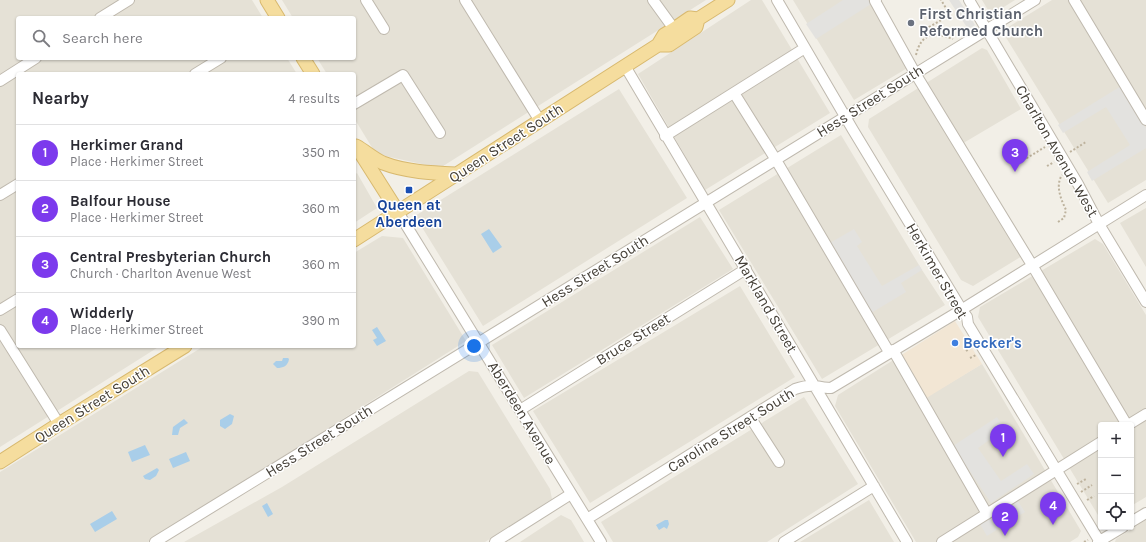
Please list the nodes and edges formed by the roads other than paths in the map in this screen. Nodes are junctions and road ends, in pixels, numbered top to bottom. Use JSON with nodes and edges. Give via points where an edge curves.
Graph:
{"nodes":[{"id":1,"x":129,"y":0,"type":"edge"},
{"id":2,"x":267,"y":0,"type":"edge"},
{"id":3,"x":366,"y":0,"type":"edge"},
{"id":4,"x":465,"y":0,"type":"edge"},
{"id":5,"x":653,"y":0,"type":"edge"},
{"id":6,"x":728,"y":0,"type":"edge"},
{"id":7,"x":777,"y":0,"type":"edge"},
{"id":8,"x":876,"y":0,"type":"edge"},
{"id":9,"x":969,"y":0,"type":"edge"},
{"id":10,"x":1035,"y":0,"type":"edge"},
{"id":11,"x":1074,"y":0,"type":"edge"},
{"id":12,"x":103,"y":16,"type":"edge"},
{"id":13,"x":277,"y":16,"type":"edge"},
{"id":14,"x":698,"y":19,"type":"junction"},
{"id":15,"x":384,"y":29,"type":"dead end"},
{"id":16,"x":674,"y":29,"type":"junction"},
{"id":17,"x":987,"y":29,"type":"junction"},
{"id":18,"x":658,"y":45,"type":"junction"},
{"id":19,"x":805,"y":48,"type":"junction"},
{"id":20,"x":33,"y":60,"type":"edge"},
{"id":21,"x":219,"y":60,"type":"edge"},
{"id":22,"x":304,"y":60,"type":"edge"},
{"id":23,"x":625,"y":66,"type":"junction"},
{"id":24,"x":198,"y":72,"type":"edge"},
{"id":25,"x":312,"y":72,"type":"edge"},
{"id":26,"x":917,"y":72,"type":"junction"},
{"id":27,"x":0,"y":81,"type":"edge"},
{"id":28,"x":734,"y":93,"type":"junction"},
{"id":29,"x":356,"y":103,"type":"edge"},
{"id":30,"x":845,"y":116,"type":"junction"},
{"id":31,"x":1146,"y":120,"type":"edge"},
{"id":32,"x":540,"y":121,"type":"junction"},
{"id":33,"x":440,"y":133,"type":"dead end"},
{"id":34,"x":665,"y":136,"type":"junction"},
{"id":35,"x":356,"y":145,"type":"edge"},
{"id":36,"x":356,"y":146,"type":"edge"},
{"id":37,"x":776,"y":160,"type":"junction"},
{"id":38,"x":457,"y":174,"type":"junction"},
{"id":39,"x":16,"y":185,"type":"edge"},
{"id":40,"x":0,"y":195,"type":"edge"},
{"id":41,"x":1146,"y":195,"type":"edge"},
{"id":42,"x":706,"y":202,"type":"junction"},
{"id":43,"x":398,"y":212,"type":"junction"},
{"id":44,"x":1099,"y":224,"type":"junction"},
{"id":45,"x":356,"y":239,"type":"edge"},
{"id":46,"x":1032,"y":265,"type":"junction"},
{"id":47,"x":746,"y":269,"type":"junction"},
{"id":48,"x":16,"y":300,"type":"edge"},
{"id":49,"x":1146,"y":302,"type":"edge"},
{"id":50,"x":0,"y":310,"type":"edge"},
{"id":51,"x":962,"y":310,"type":"junction"},
{"id":52,"x":0,"y":330,"type":"edge"},
{"id":53,"x":479,"y":342,"type":"junction"},
{"id":54,"x":182,"y":348,"type":"edge"},
{"id":55,"x":891,"y":351,"type":"junction"},
{"id":56,"x":815,"y":386,"type":"junction"},
{"id":57,"x":520,"y":410,"type":"junction"},
{"id":58,"x":1146,"y":414,"type":"edge"},
{"id":59,"x":750,"y":417,"type":"junction"},
{"id":60,"x":1125,"y":422,"type":"edge"},
{"id":61,"x":1132,"y":422,"type":"edge"},
{"id":62,"x":59,"y":424,"type":"junction"},
{"id":63,"x":1098,"y":444,"type":"edge"},
{"id":64,"x":0,"y":462,"type":"edge"},
{"id":65,"x":779,"y":462,"type":"dead end"},
{"id":66,"x":1056,"y":470,"type":"junction"},
{"id":67,"x":874,"y":486,"type":"junction"},
{"id":68,"x":571,"y":494,"type":"junction"},
{"id":69,"x":1146,"y":513,"type":"edge"},
{"id":70,"x":987,"y":514,"type":"junction"},
{"id":71,"x":587,"y":519,"type":"junction"},
{"id":72,"x":1134,"y":520,"type":"edge"},
{"id":73,"x":1117,"y":530,"type":"edge"},
{"id":74,"x":155,"y":542,"type":"edge"},
{"id":75,"x":495,"y":542,"type":"edge"},
{"id":76,"x":601,"y":542,"type":"edge"},
{"id":77,"x":784,"y":542,"type":"edge"},
{"id":78,"x":907,"y":542,"type":"edge"},
{"id":79,"x":942,"y":542,"type":"edge"},
{"id":80,"x":1099,"y":542,"type":"edge"}],
"edges":[{"from":1,"to":12,"type":"street"},
{"from":2,"to":13,"type":"main road"},
{"from":3,"to":15,"type":"street"},
{"from":4,"to":32,"type":"street"},
{"from":5,"to":16,"type":"street"},
{"from":6,"to":14,"type":"main road","name":"Queen Street South"},
{"from":7,"to":19,"type":"street","name":"Herkimer Street"},
{"from":8,"to":26,"type":"street"},
{"from":9,"to":17,"type":"street","name":"Charlton Avenue West"},
{"from":10,"to":17,"type":"street","name":"Hess Street South"},
{"from":11,"to":31,"type":"street"},
{"from":14,"to":16,"type":"main road","name":"Queen Street South","via":[[690,18]]},
{"from":14,"to":18,"type":"main road","name":"Queen Street South","via":[[696,27],[674,42],[669,45]]},
{"from":16,"to":18,"type":"main road","name":"Queen Street South","via":[[664,35]]},
{"from":17,"to":26,"type":"street","name":"Hess Street South"},
{"from":17,"to":44,"type":"street","name":"Charlton Avenue West"},
{"from":18,"to":23,"type":"main road","name":"Queen Street South"},
{"from":19,"to":28,"type":"street"},
{"from":19,"to":30,"type":"street","name":"Herkimer Street"},
{"from":20,"to":27,"type":"street"},
{"from":21,"to":24,"type":"street"},
{"from":22,"to":25,"type":"main road"},
{"from":23,"to":32,"type":"main road","name":"Queen Street South"},
{"from":23,"to":34,"type":"street","name":"Markland Street"},
{"from":26,"to":30,"type":"street","name":"Hess Street South"},
{"from":26,"to":46,"type":"street"},
{"from":28,"to":34,"type":"street"},
{"from":28,"to":37,"type":"street"},
{"from":29,"to":33,"type":"street","via":[[403,75]]},
{"from":30,"to":37,"type":"street","name":"Hess Street South"},
{"from":30,"to":51,"type":"street","name":"Herkimer Street"},
{"from":32,"to":38,"type":"main road","name":"Queen Street South"},
{"from":34,"to":42,"type":"street","name":"Markland Street"},
{"from":35,"to":38,"type":"main road","via":[[383,162],[395,166],[431,173]]},
{"from":36,"to":43,"type":"main road","name":"Aberdeen Avenue"},
{"from":37,"to":42,"type":"street","name":"Hess Street South"},
{"from":37,"to":55,"type":"street"},
{"from":38,"to":43,"type":"main road","name":"Queen Street South"},
{"from":39,"to":40,"type":"street"},
{"from":41,"to":44,"type":"street","name":"Caroline Street South"},
{"from":42,"to":47,"type":"street","name":"Markland Street"},
{"from":42,"to":53,"type":"street","name":"Hess Street South"},
{"from":43,"to":45,"type":"main road","name":"Queen Street South"},
{"from":43,"to":53,"type":"street","name":"Aberdeen Avenue"},
{"from":44,"to":46,"type":"street","name":"Caroline Street South"},
{"from":44,"to":49,"type":"street","name":"Charlton Avenue West"},
{"from":46,"to":51,"type":"street","name":"Caroline Street South"},
{"from":46,"to":60,"type":"street"},
{"from":47,"to":56,"type":"street","name":"Markland Street"},
{"from":47,"to":57,"type":"street","name":"Bruce Street"},
{"from":48,"to":50,"type":"street"},
{"from":51,"to":55,"type":"street","name":"Caroline Street South"},
{"from":51,"to":66,"type":"street","name":"Herkimer Street"},
{"from":52,"to":62,"type":"street"},
{"from":53,"to":57,"type":"street","name":"Aberdeen Avenue"},
{"from":53,"to":74,"type":"street","name":"Hess Street South"},
{"from":54,"to":62,"type":"main road","name":"Queen Street South"},
{"from":55,"to":56,"type":"street","name":"Caroline Street South","via":[[831,388]]},
{"from":55,"to":70,"type":"street"},
{"from":56,"to":59,"type":"street","name":"Caroline Street South","via":[[795,389]]},
{"from":56,"to":67,"type":"street","name":"Markland Street"},
{"from":57,"to":68,"type":"street","name":"Aberdeen Avenue"},
{"from":58,"to":61,"type":"street"},
{"from":59,"to":65,"type":"street"},
{"from":59,"to":71,"type":"street","name":"Caroline Street South"},
{"from":62,"to":64,"type":"main road","name":"Queen Street South"},
{"from":63,"to":66,"type":"street"},
{"from":66,"to":70,"type":"street"},
{"from":66,"to":80,"type":"street","name":"Herkimer Street"},
{"from":67,"to":77,"type":"street"},
{"from":67,"to":78,"type":"street","name":"Markland Street"},
{"from":68,"to":71,"type":"street","name":"Aberdeen Avenue"},
{"from":68,"to":75,"type":"street"},
{"from":69,"to":72,"type":"street"},
{"from":70,"to":79,"type":"street"},
{"from":71,"to":76,"type":"street","name":"Aberdeen Avenue"},
{"from":73,"to":80,"type":"street"}]}
